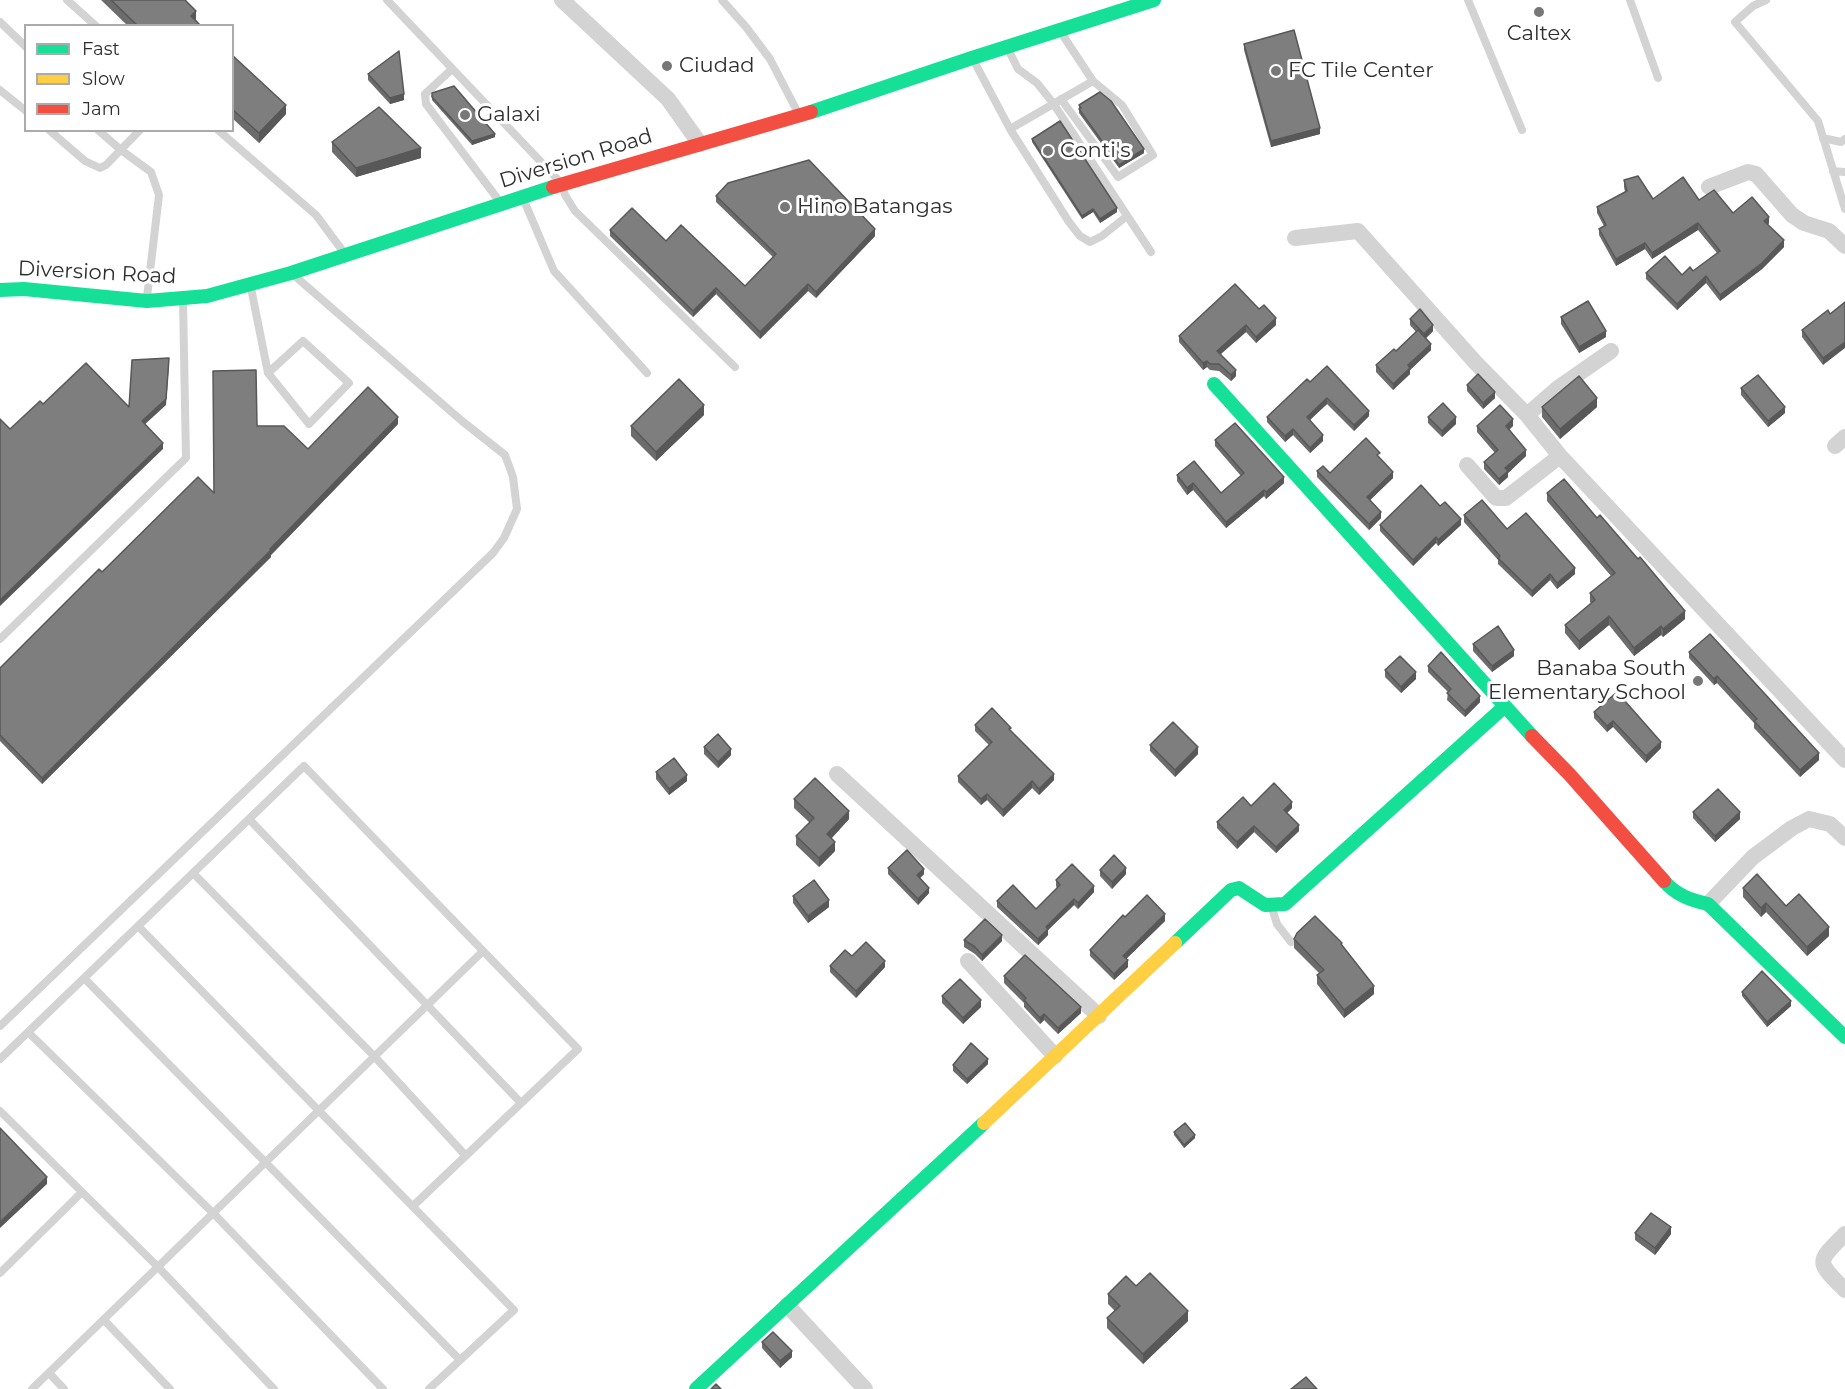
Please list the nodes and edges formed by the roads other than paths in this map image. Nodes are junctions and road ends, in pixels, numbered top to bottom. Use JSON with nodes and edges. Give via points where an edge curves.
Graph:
{"nodes":[{"id":1,"x":67,"y":0,"type":"edge"},
{"id":2,"x":387,"y":0,"type":"edge"},
{"id":3,"x":562,"y":0,"type":"edge"},
{"id":4,"x":722,"y":0,"type":"edge"},
{"id":5,"x":1154,"y":0,"type":"edge"},
{"id":6,"x":1468,"y":0,"type":"edge"},
{"id":7,"x":1630,"y":0,"type":"edge"},
{"id":8,"x":1766,"y":0,"type":"edge"},
{"id":9,"x":0,"y":22,"type":"edge"},
{"id":10,"x":94,"y":24,"type":"edge"},
{"id":11,"x":1061,"y":31,"type":"junction"},
{"id":12,"x":24,"y":45,"type":"edge"},
{"id":13,"x":1007,"y":48,"type":"junction"},
{"id":14,"x":972,"y":58,"type":"junction"},
{"id":15,"x":452,"y":69,"type":"junction"},
{"id":16,"x":1658,"y":78,"type":"dead end"},
{"id":17,"x":1093,"y":81,"type":"junction"},
{"id":18,"x":0,"y":90,"type":"edge"},
{"id":19,"x":1057,"y":101,"type":"junction"},
{"id":20,"x":24,"y":109,"type":"edge"},
{"id":21,"x":800,"y":116,"type":"junction"},
{"id":22,"x":1010,"y":129,"type":"junction"},
{"id":23,"x":1522,"y":130,"type":"dead end"},
{"id":24,"x":51,"y":132,"type":"edge"},
{"id":25,"x":100,"y":132,"type":"edge"},
{"id":26,"x":138,"y":132,"type":"edge"},
{"id":27,"x":220,"y":132,"type":"edge"},
{"id":28,"x":1823,"y":138,"type":"junction"},
{"id":29,"x":1845,"y":139,"type":"edge"},
{"id":30,"x":700,"y":144,"type":"junction"},
{"id":31,"x":121,"y":150,"type":"junction"},
{"id":32,"x":1833,"y":171,"type":"junction"},
{"id":33,"x":1845,"y":172,"type":"edge"},
{"id":34,"x":562,"y":184,"type":"junction"},
{"id":35,"x":1709,"y":187,"type":"dead end"},
{"id":36,"x":522,"y":196,"type":"junction"},
{"id":37,"x":501,"y":203,"type":"junction"},
{"id":38,"x":1845,"y":209,"type":"edge"},
{"id":39,"x":1127,"y":216,"type":"junction"},
{"id":40,"x":1295,"y":238,"type":"dead end"},
{"id":41,"x":1845,"y":246,"type":"edge"},
{"id":42,"x":1151,"y":252,"type":"dead end"},
{"id":43,"x":345,"y":255,"type":"junction"},
{"id":44,"x":291,"y":273,"type":"junction"},
{"id":45,"x":250,"y":285,"type":"junction"},
{"id":46,"x":0,"y":290,"type":"edge"},
{"id":47,"x":183,"y":299,"type":"junction"},
{"id":48,"x":147,"y":301,"type":"junction"},
{"id":49,"x":1611,"y":351,"type":"dead end"},
{"id":50,"x":735,"y":367,"type":"dead end"},
{"id":51,"x":268,"y":373,"type":"junction"},
{"id":52,"x":647,"y":373,"type":"dead end"},
{"id":53,"x":1214,"y":384,"type":"dead end"},
{"id":54,"x":1527,"y":415,"type":"junction"},
{"id":55,"x":1560,"y":456,"type":"junction"},
{"id":56,"x":1467,"y":465,"type":"dead end"},
{"id":57,"x":0,"y":639,"type":"edge"},
{"id":58,"x":1504,"y":707,"type":"junction"},
{"id":59,"x":1845,"y":760,"type":"edge"},
{"id":60,"x":837,"y":774,"type":"dead end"},
{"id":61,"x":249,"y":819,"type":"junction"},
{"id":62,"x":1845,"y":838,"type":"edge"},
{"id":63,"x":193,"y":873,"type":"junction"},
{"id":64,"x":1708,"y":904,"type":"junction"},
{"id":65,"x":1272,"y":908,"type":"junction"},
{"id":66,"x":138,"y":926,"type":"junction"},
{"id":67,"x":1291,"y":942,"type":"dead end"},
{"id":68,"x":482,"y":952,"type":"junction"},
{"id":69,"x":968,"y":962,"type":"dead end"},
{"id":70,"x":84,"y":978,"type":"junction"},
{"id":71,"x":428,"y":1005,"type":"junction"},
{"id":72,"x":1099,"y":1016,"type":"junction"},
{"id":73,"x":0,"y":1026,"type":"edge"},
{"id":74,"x":28,"y":1032,"type":"junction"},
{"id":75,"x":1845,"y":1037,"type":"edge"},
{"id":76,"x":1055,"y":1056,"type":"junction"},
{"id":77,"x":375,"y":1057,"type":"junction"},
{"id":78,"x":0,"y":1059,"type":"edge"},
{"id":79,"x":521,"y":1103,"type":"junction"},
{"id":80,"x":320,"y":1110,"type":"junction"},
{"id":81,"x":0,"y":1111,"type":"edge"},
{"id":82,"x":466,"y":1156,"type":"junction"},
{"id":83,"x":266,"y":1162,"type":"junction"},
{"id":84,"x":82,"y":1192,"type":"junction"},
{"id":85,"x":413,"y":1206,"type":"junction"},
{"id":86,"x":214,"y":1214,"type":"junction"},
{"id":87,"x":1845,"y":1234,"type":"edge"},
{"id":88,"x":159,"y":1268,"type":"junction"},
{"id":89,"x":0,"y":1273,"type":"edge"},
{"id":90,"x":1845,"y":1290,"type":"edge"},
{"id":91,"x":788,"y":1305,"type":"junction"},
{"id":92,"x":104,"y":1320,"type":"junction"},
{"id":93,"x":460,"y":1360,"type":"junction"},
{"id":94,"x":49,"y":1373,"type":"junction"},
{"id":95,"x":32,"y":1389,"type":"edge"},
{"id":96,"x":64,"y":1389,"type":"edge"},
{"id":97,"x":170,"y":1389,"type":"edge"},
{"id":98,"x":274,"y":1389,"type":"edge"},
{"id":99,"x":382,"y":1389,"type":"edge"},
{"id":100,"x":429,"y":1389,"type":"edge"},
{"id":101,"x":696,"y":1389,"type":"edge"},
{"id":102,"x":865,"y":1389,"type":"edge"}],
"edges":[{"from":1,"to":10,"type":"lane"},
{"from":2,"to":15,"type":"lane"},
{"from":3,"to":30,"type":"street","via":[[668,99]]},
{"from":4,"to":21,"type":"lane","via":[[770,59]]},
{"from":5,"to":11,"type":"main road","name":"Diversion Road"},
{"from":6,"to":23,"type":"lane"},
{"from":7,"to":16,"type":"lane"},
{"from":8,"to":28,"type":"lane","via":[[1735,22],[1818,121]]},
{"from":9,"to":12,"type":"lane"},
{"from":11,"to":13,"type":"main road","name":"Diversion Road"},
{"from":11,"to":17,"type":"lane"},
{"from":13,"to":14,"type":"main road","name":"Diversion Road"},
{"from":13,"to":19,"type":"lane","via":[[1018,69]]},
{"from":14,"to":21,"type":"main road","name":"Diversion Road"},
{"from":14,"to":22,"type":"lane"},
{"from":15,"to":34,"type":"lane"},
{"from":15,"to":37,"type":"lane","via":[[425,94],[426,104]]},
{"from":17,"to":19,"type":"lane"},
{"from":17,"to":19,"type":"lane","via":[[1122,105],[1153,155],[1118,177]]},
{"from":18,"to":20,"type":"lane"},
{"from":19,"to":22,"type":"lane"},
{"from":19,"to":39,"type":"lane"},
{"from":21,"to":30,"type":"main road","name":"Diversion Road"},
{"from":22,"to":39,"type":"lane","via":[[1080,236],[1090,242]]},
{"from":24,"to":31,"type":"lane","via":[[84,161],[100,168]]},
{"from":25,"to":31,"type":"lane"},
{"from":26,"to":31,"type":"lane"},
{"from":27,"to":43,"type":"lane","via":[[316,215]]},
{"from":28,"to":29,"type":"lane","via":[[1841,142]]},
{"from":28,"to":32,"type":"lane"},
{"from":30,"to":34,"type":"main road","name":"Diversion Road"},
{"from":31,"to":48,"type":"lane","via":[[151,172],[159,195]]},
{"from":32,"to":33,"type":"lane"},
{"from":32,"to":38,"type":"lane"},
{"from":34,"to":36,"type":"main road","name":"Diversion Road"},
{"from":34,"to":50,"type":"lane","via":[[575,210]]},
{"from":35,"to":41,"type":"street","via":[[1748,172],[1756,174],[1792,215],[1829,231]]},
{"from":36,"to":37,"type":"main road","name":"Diversion Road"},
{"from":36,"to":52,"type":"lane","via":[[554,271]]},
{"from":37,"to":43,"type":"main road","name":"Diversion Road"},
{"from":39,"to":42,"type":"lane"},
{"from":40,"to":54,"type":"street","via":[[1358,231]]},
{"from":43,"to":44,"type":"main road","name":"Diversion Road"},
{"from":44,"to":45,"type":"main road","name":"Diversion Road"},
{"from":44,"to":73,"type":"lane","via":[[505,455],[513,477],[517,509],[493,553]]},
{"from":45,"to":47,"type":"main road","name":"Diversion Road"},
{"from":45,"to":51,"type":"lane"},
{"from":46,"to":48,"type":"main road","name":"Diversion Road"},
{"from":47,"to":48,"type":"main road","name":"Diversion Road"},
{"from":47,"to":57,"type":"lane","via":[[186,458]]},
{"from":49,"to":54,"type":"street"},
{"from":51,"to":51,"type":"lane","via":[[309,424],[349,383],[303,342]]},
{"from":53,"to":58,"type":"main road"},
{"from":54,"to":55,"type":"street"},
{"from":55,"to":56,"type":"street","via":[[1501,500]]},
{"from":55,"to":59,"type":"street"},
{"from":58,"to":64,"type":"main road","via":[[1671,889],[1687,899]]},
{"from":58,"to":65,"type":"main road","via":[[1285,904]]},
{"from":60,"to":72,"type":"street"},
{"from":61,"to":63,"type":"lane"},
{"from":61,"to":68,"type":"lane","via":[[304,766]]},
{"from":61,"to":71,"type":"lane"},
{"from":62,"to":64,"type":"street","via":[[1830,824],[1809,819],[1753,856]]},
{"from":63,"to":66,"type":"lane"},
{"from":63,"to":77,"type":"lane"},
{"from":64,"to":75,"type":"main road"},
{"from":65,"to":67,"type":"lane","via":[[1277,924]]},
{"from":65,"to":72,"type":"main road","via":[[1239,888],[1231,890]]},
{"from":66,"to":70,"type":"lane"},
{"from":66,"to":80,"type":"lane"},
{"from":68,"to":71,"type":"lane"},
{"from":68,"to":79,"type":"lane","via":[[578,1049]]},
{"from":69,"to":76,"type":"street"},
{"from":70,"to":74,"type":"lane"},
{"from":70,"to":83,"type":"lane"},
{"from":71,"to":77,"type":"lane"},
{"from":71,"to":79,"type":"lane"},
{"from":72,"to":76,"type":"main road"},
{"from":74,"to":78,"type":"lane"},
{"from":74,"to":86,"type":"lane"},
{"from":76,"to":91,"type":"main road"},
{"from":77,"to":80,"type":"lane"},
{"from":77,"to":82,"type":"lane"},
{"from":79,"to":82,"type":"lane"},
{"from":80,"to":83,"type":"lane"},
{"from":80,"to":85,"type":"lane"},
{"from":81,"to":84,"type":"lane"},
{"from":82,"to":85,"type":"lane"},
{"from":83,"to":86,"type":"lane"},
{"from":83,"to":93,"type":"lane"},
{"from":84,"to":88,"type":"lane"},
{"from":84,"to":89,"type":"lane"},
{"from":85,"to":93,"type":"lane","via":[[514,1310]]},
{"from":86,"to":88,"type":"lane"},
{"from":86,"to":99,"type":"lane"},
{"from":87,"to":90,"type":"street","via":[[1823,1256],[1822,1262],[1823,1269]]},
{"from":88,"to":92,"type":"lane"},
{"from":88,"to":98,"type":"lane"},
{"from":91,"to":101,"type":"main road"},
{"from":91,"to":102,"type":"street"},
{"from":92,"to":94,"type":"lane"},
{"from":92,"to":97,"type":"lane"},
{"from":93,"to":100,"type":"lane"},
{"from":94,"to":95,"type":"lane"},
{"from":94,"to":96,"type":"lane"}]}
